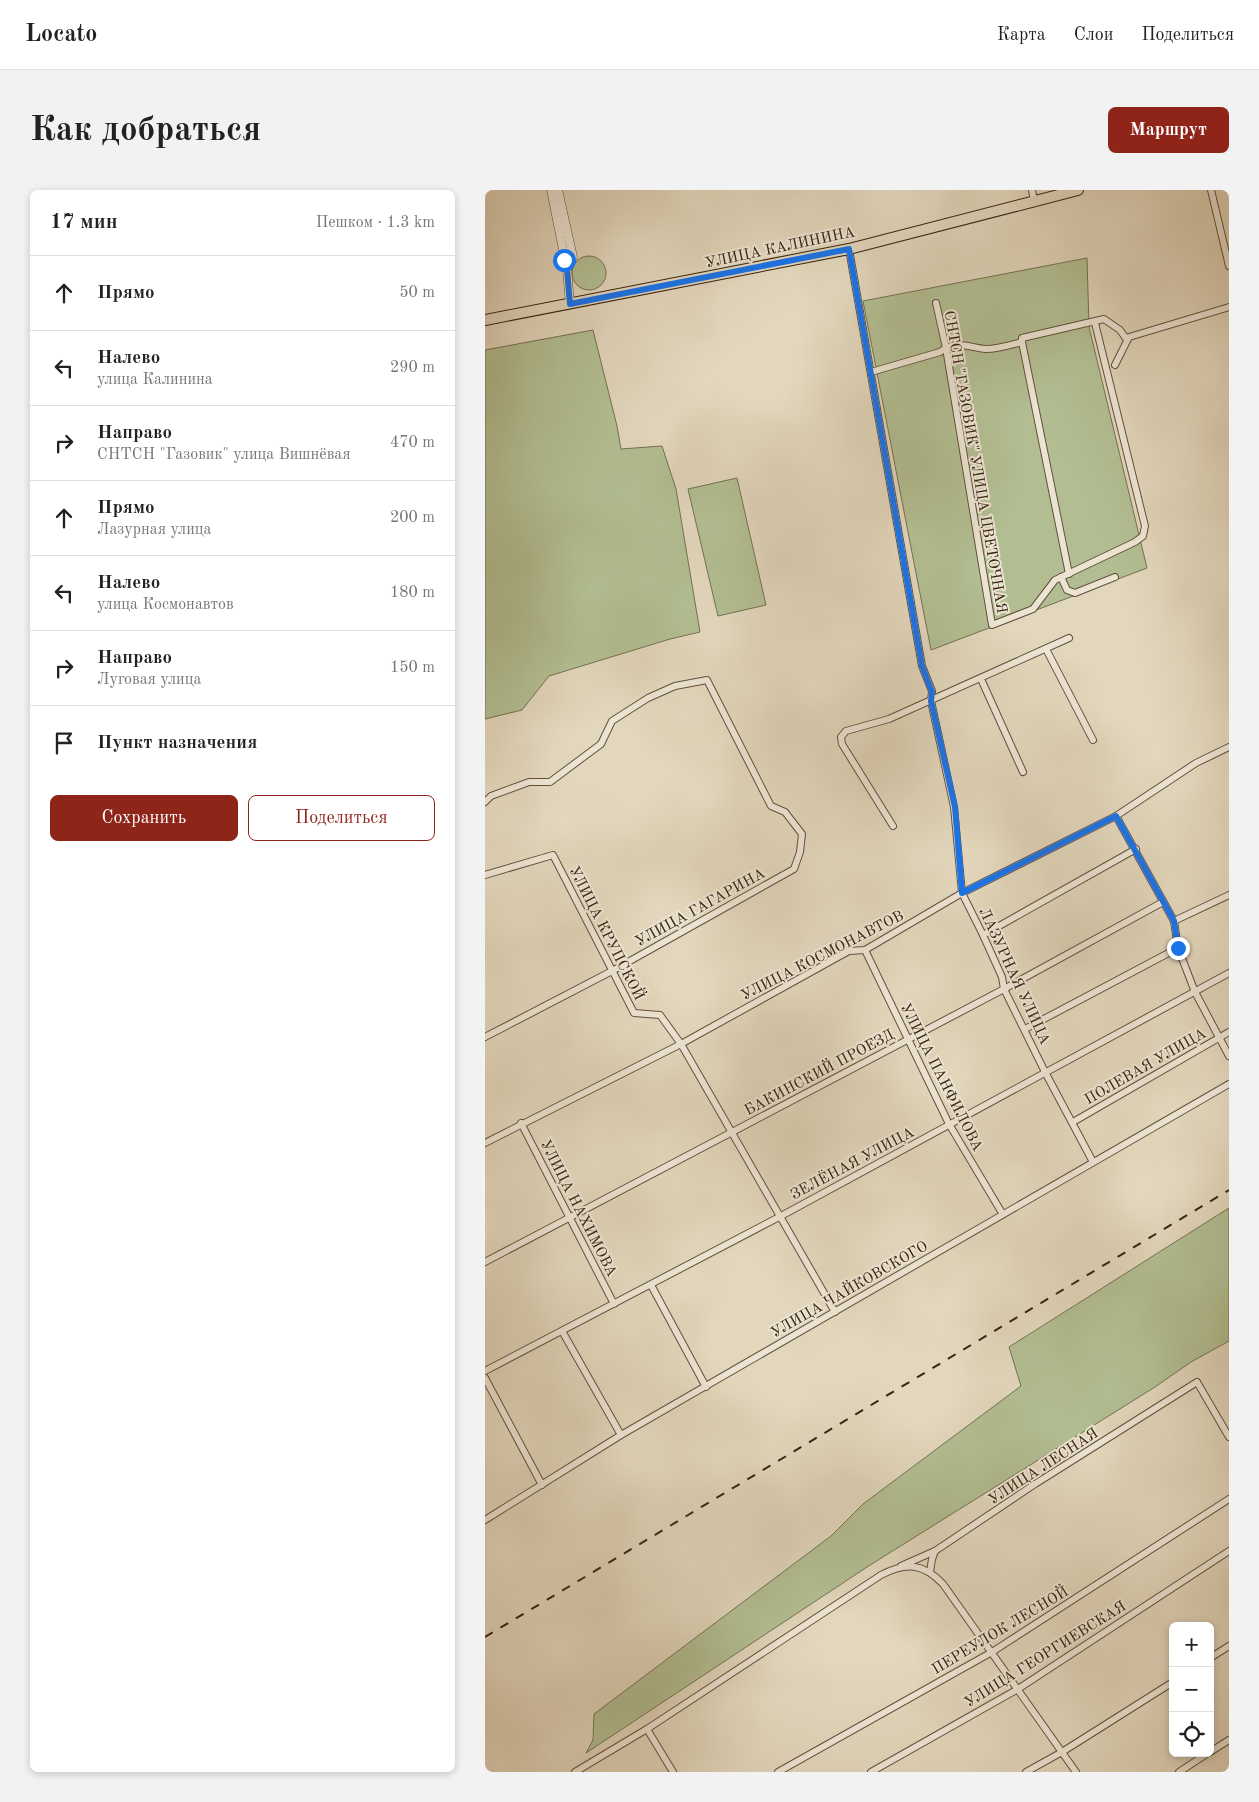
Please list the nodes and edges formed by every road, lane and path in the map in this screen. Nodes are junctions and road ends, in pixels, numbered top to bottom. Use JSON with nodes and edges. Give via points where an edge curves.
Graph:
{"nodes":[{"id":1,"x":551,"y":190,"type":"edge"},
{"id":2,"x":558,"y":190,"type":"edge"},
{"id":3,"x":1078,"y":190,"type":"edge"},
{"id":4,"x":1211,"y":190,"type":"edge"},
{"id":5,"x":1033,"y":195,"type":"edge"},
{"id":6,"x":849,"y":249,"type":"junction"},
{"id":7,"x":1229,"y":266,"type":"edge"},
{"id":8,"x":567,"y":269,"type":"junction"},
{"id":9,"x":936,"y":303,"type":"dead end"},
{"id":10,"x":570,"y":304,"type":"junction"},
{"id":11,"x":1229,"y":307,"type":"edge"},
{"id":12,"x":485,"y":320,"type":"edge"},
{"id":13,"x":1095,"y":323,"type":"junction"},
{"id":14,"x":1127,"y":340,"type":"junction"},
{"id":15,"x":1022,"y":342,"type":"junction"},
{"id":16,"x":946,"y":348,"type":"junction"},
{"id":17,"x":1115,"y":365,"type":"dead end"},
{"id":18,"x":871,"y":372,"type":"junction"},
{"id":19,"x":1069,"y":574,"type":"junction"},
{"id":20,"x":1061,"y":577,"type":"junction"},
{"id":21,"x":1115,"y":577,"type":"dead end"},
{"id":22,"x":1069,"y":638,"type":"dead end"},
{"id":23,"x":1047,"y":649,"type":"junction"},
{"id":24,"x":981,"y":679,"type":"junction"},
{"id":25,"x":931,"y":701,"type":"junction"},
{"id":26,"x":1093,"y":740,"type":"dead end"},
{"id":27,"x":1229,"y":747,"type":"edge"},
{"id":28,"x":1023,"y":772,"type":"dead end"},
{"id":29,"x":485,"y":802,"type":"edge"},
{"id":30,"x":1116,"y":816,"type":"junction"},
{"id":31,"x":893,"y":826,"type":"dead end"},
{"id":32,"x":1136,"y":850,"type":"junction"},
{"id":33,"x":485,"y":875,"type":"edge"},
{"id":34,"x":962,"y":893,"type":"junction"},
{"id":35,"x":1229,"y":895,"type":"edge"},
{"id":36,"x":1163,"y":902,"type":"junction"},
{"id":37,"x":1174,"y":921,"type":"junction"},
{"id":38,"x":983,"y":935,"type":"junction"},
{"id":39,"x":1178,"y":948,"type":"junction"},
{"id":40,"x":865,"y":950,"type":"junction"},
{"id":41,"x":612,"y":971,"type":"junction"},
{"id":42,"x":1229,"y":973,"type":"edge"},
{"id":43,"x":1004,"y":989,"type":"junction"},
{"id":44,"x":1195,"y":992,"type":"junction"},
{"id":45,"x":1025,"y":1029,"type":"junction"},
{"id":46,"x":1229,"y":1032,"type":"edge"},
{"id":47,"x":485,"y":1037,"type":"edge"},
{"id":48,"x":1219,"y":1038,"type":"junction"},
{"id":49,"x":909,"y":1039,"type":"junction"},
{"id":50,"x":681,"y":1044,"type":"junction"},
{"id":51,"x":1229,"y":1056,"type":"edge"},
{"id":52,"x":1045,"y":1072,"type":"junction"},
{"id":53,"x":1229,"y":1084,"type":"edge"},
{"id":54,"x":1073,"y":1122,"type":"junction"},
{"id":55,"x":521,"y":1123,"type":"junction"},
{"id":56,"x":949,"y":1124,"type":"junction"},
{"id":57,"x":731,"y":1132,"type":"junction"},
{"id":58,"x":485,"y":1143,"type":"edge"},
{"id":59,"x":1093,"y":1162,"type":"junction"},
{"id":60,"x":1002,"y":1214,"type":"junction"},
{"id":61,"x":781,"y":1216,"type":"junction"},
{"id":62,"x":571,"y":1218,"type":"junction"},
{"id":63,"x":485,"y":1262,"type":"edge"},
{"id":64,"x":651,"y":1284,"type":"junction"},
{"id":65,"x":614,"y":1304,"type":"junction"},
{"id":66,"x":835,"y":1312,"type":"junction"},
{"id":67,"x":562,"y":1331,"type":"junction"},
{"id":68,"x":485,"y":1371,"type":"edge"},
{"id":69,"x":485,"y":1378,"type":"edge"},
{"id":70,"x":706,"y":1387,"type":"junction"},
{"id":71,"x":621,"y":1435,"type":"junction"},
{"id":72,"x":1229,"y":1437,"type":"edge"},
{"id":73,"x":542,"y":1485,"type":"junction"},
{"id":74,"x":1229,"y":1499,"type":"edge"},
{"id":75,"x":485,"y":1520,"type":"edge"},
{"id":76,"x":935,"y":1551,"type":"junction"},
{"id":77,"x":1229,"y":1551,"type":"edge"},
{"id":78,"x":900,"y":1566,"type":"junction"},
{"id":79,"x":930,"y":1572,"type":"junction"},
{"id":80,"x":1229,"y":1646,"type":"edge"},
{"id":81,"x":991,"y":1652,"type":"junction"},
{"id":82,"x":1214,"y":1655,"type":"edge"},
{"id":83,"x":1169,"y":1685,"type":"edge"},
{"id":84,"x":1018,"y":1689,"type":"junction"},
{"id":85,"x":647,"y":1728,"type":"junction"},
{"id":86,"x":1229,"y":1740,"type":"edge"},
{"id":87,"x":1214,"y":1750,"type":"edge"},
{"id":88,"x":1062,"y":1752,"type":"junction"},
{"id":89,"x":1203,"y":1757,"type":"edge"},
{"id":90,"x":575,"y":1772,"type":"edge"},
{"id":91,"x":673,"y":1772,"type":"edge"},
{"id":92,"x":778,"y":1772,"type":"edge"},
{"id":93,"x":871,"y":1772,"type":"edge"},
{"id":94,"x":1026,"y":1772,"type":"edge"},
{"id":95,"x":1076,"y":1772,"type":"edge"},
{"id":96,"x":1179,"y":1772,"type":"edge"}],
"edges":[{"from":1,"to":8,"type":"street"},
{"from":2,"to":8,"type":"street","via":[[573,257]]},
{"from":3,"to":5,"type":"main road","name":"УЛИЦА КАЛИНИНА"},
{"from":4,"to":7,"type":"street"},
{"from":5,"to":6,"type":"main road","name":"УЛИЦА КАЛИНИНА"},
{"from":6,"to":10,"type":"main road","name":"УЛИЦА КАЛИНИНА"},
{"from":6,"to":18,"type":"street","name":"ЛАЗУРНАЯ УЛИЦА"},
{"from":8,"to":10,"type":"street"},
{"from":9,"to":16,"type":"street","name":"СНТСН \"ГАЗОВИК\" УЛИЦА ЦВЕТОЧНАЯ"},
{"from":10,"to":12,"type":"main road","name":"УЛИЦА КАЛИНИНА"},
{"from":11,"to":14,"type":"street","via":[[1129,336]]},
{"from":13,"to":14,"type":"street","via":[[1103,319],[1120,330]]},
{"from":13,"to":15,"type":"street","via":[[1022,338]]},
{"from":13,"to":19,"type":"street","via":[[1145,526],[1143,536],[1135,542]]},
{"from":14,"to":17,"type":"street"},
{"from":15,"to":16,"type":"street","via":[[985,349],[966,344]]},
{"from":15,"to":19,"type":"street"},
{"from":16,"to":18,"type":"street"},
{"from":16,"to":20,"type":"street","name":"СНТСН \"ГАЗОВИК\" УЛИЦА ЦВЕТОЧНАЯ","via":[[992,625],[1033,609],[1055,580]]},
{"from":18,"to":25,"type":"street","name":"ЛАЗУРНАЯ УЛИЦА","via":[[922,666],[932,692]]},
{"from":19,"to":20,"type":"street"},
{"from":20,"to":21,"type":"street","via":[[1067,590],[1075,593]]},
{"from":22,"to":23,"type":"street"},
{"from":23,"to":24,"type":"street"},
{"from":23,"to":26,"type":"street"},
{"from":24,"to":25,"type":"street"},
{"from":24,"to":28,"type":"street"},
{"from":25,"to":31,"type":"street","via":[[889,719],[846,731],[841,737],[841,744]]},
{"from":25,"to":34,"type":"street","name":"ЛАЗУРНАЯ УЛИЦА","via":[[955,807]]},
{"from":27,"to":30,"type":"street","name":"УЛИЦА КОСМОНАВТОВ","via":[[1196,763]]},
{"from":29,"to":41,"type":"street","name":"УЛИЦА ГАГАРИНА","via":[[491,796],[529,782],[550,782],[601,744],[612,721],[648,698],[675,686],[707,680],[771,806],[785,812],[802,834],[800,852],[794,869]]},
{"from":30,"to":32,"type":"street"},
{"from":30,"to":34,"type":"street","name":"УЛИЦА КОСМОНАВТОВ"},
{"from":32,"to":36,"type":"street"},
{"from":32,"to":38,"type":"street"},
{"from":33,"to":41,"type":"street","name":"УЛИЦА КРУПСКОЙ","via":[[553,855]]},
{"from":34,"to":38,"type":"street","name":"ЛАЗУРНАЯ УЛИЦА"},
{"from":34,"to":40,"type":"street","name":"УЛИЦА КОСМОНАВТОВ"},
{"from":35,"to":37,"type":"street"},
{"from":36,"to":37,"type":"street"},
{"from":36,"to":43,"type":"street","name":"БАКИНСКИЙ ПРОЕЗД"},
{"from":37,"to":39,"type":"street"},
{"from":38,"to":43,"type":"street","name":"ЛАЗУРНАЯ УЛИЦА"},
{"from":39,"to":44,"type":"street"},
{"from":39,"to":45,"type":"street"},
{"from":40,"to":49,"type":"street","name":"УЛИЦА ПАНФИЛОВА"},
{"from":40,"to":50,"type":"street","name":"УЛИЦА КОСМОНАВТОВ","via":[[849,951]]},
{"from":41,"to":47,"type":"street","name":"УЛИЦА ГАГАРИНА"},
{"from":41,"to":50,"type":"street","name":"УЛИЦА КРУПСКОЙ","via":[[634,1013],[660,1016]]},
{"from":42,"to":44,"type":"street","name":"ЗЕЛЁНАЯ УЛИЦА"},
{"from":43,"to":45,"type":"street","name":"ЛАЗУРНАЯ УЛИЦА"},
{"from":43,"to":49,"type":"street","name":"БАКИНСКИЙ ПРОЕЗД"},
{"from":44,"to":48,"type":"street"},
{"from":44,"to":52,"type":"street","name":"ЗЕЛЁНАЯ УЛИЦА"},
{"from":45,"to":52,"type":"street","name":"ЛАЗУРНАЯ УЛИЦА"},
{"from":46,"to":48,"type":"street","name":"ПОЛЕВАЯ УЛИЦА"},
{"from":48,"to":51,"type":"street"},
{"from":48,"to":54,"type":"street","name":"ПОЛЕВАЯ УЛИЦА"},
{"from":49,"to":56,"type":"street","name":"УЛИЦА ПАНФИЛОВА"},
{"from":49,"to":57,"type":"street","name":"БАКИНСКИЙ ПРОЕЗД"},
{"from":50,"to":55,"type":"street","name":"УЛИЦА КОСМОНАВТОВ"},
{"from":50,"to":57,"type":"street","name":"УЛИЦА КРУПСКОЙ"},
{"from":52,"to":54,"type":"street","name":"ЛАЗУРНАЯ УЛИЦА"},
{"from":52,"to":56,"type":"street","name":"ЗЕЛЁНАЯ УЛИЦА"},
{"from":53,"to":59,"type":"street","name":"УЛИЦА ЧАЙКОВСКОГО"},
{"from":54,"to":59,"type":"street","name":"ЛАЗУРНАЯ УЛИЦА"},
{"from":55,"to":58,"type":"street","name":"УЛИЦА КОСМОНАВТОВ"},
{"from":55,"to":62,"type":"street","name":"УЛИЦА НАХИМОВА"},
{"from":56,"to":60,"type":"street","name":"УЛИЦА ПАНФИЛОВА"},
{"from":56,"to":61,"type":"street","name":"ЗЕЛЁНАЯ УЛИЦА"},
{"from":57,"to":61,"type":"street","name":"УЛИЦА КРУПСКОЙ"},
{"from":57,"to":62,"type":"street","name":"БАКИНСКИЙ ПРОЕЗД"},
{"from":59,"to":60,"type":"street","name":"УЛИЦА ЧАЙКОВСКОГО"},
{"from":60,"to":66,"type":"street","name":"УЛИЦА ЧАЙКОВСКОГО"},
{"from":61,"to":64,"type":"street","name":"ЗЕЛЁНАЯ УЛИЦА"},
{"from":61,"to":66,"type":"street","name":"УЛИЦА КРУПСКОЙ"},
{"from":62,"to":63,"type":"street","name":"БАКИНСКИЙ ПРОЕЗД"},
{"from":62,"to":65,"type":"street","name":"УЛИЦА НАХИМОВА"},
{"from":64,"to":65,"type":"street","name":"ЗЕЛЁНАЯ УЛИЦА"},
{"from":64,"to":70,"type":"street"},
{"from":65,"to":67,"type":"street","name":"ЗЕЛЁНАЯ УЛИЦА"},
{"from":66,"to":70,"type":"street","name":"УЛИЦА ЧАЙКОВСКОГО"},
{"from":67,"to":68,"type":"street","name":"ЗЕЛЁНАЯ УЛИЦА"},
{"from":67,"to":71,"type":"street"},
{"from":69,"to":73,"type":"street"},
{"from":70,"to":71,"type":"street","name":"УЛИЦА ЧАЙКОВСКОГО"},
{"from":71,"to":73,"type":"street","name":"УЛИЦА ЧАЙКОВСКОГО"},
{"from":72,"to":76,"type":"street","name":"УЛИЦА ЛЕСНАЯ","via":[[1197,1382]]},
{"from":73,"to":75,"type":"street","name":"УЛИЦА ЧАЙКОВСКОГО"},
{"from":74,"to":81,"type":"street","name":"ПЕРЕУЛОК ЛЕСНОЙ"},
{"from":76,"to":78,"type":"street","name":"УЛИЦА ЛЕСНАЯ"},
{"from":76,"to":79,"type":"street"},
{"from":77,"to":84,"type":"street","name":"УЛИЦА ГЕОРГИЕВСКАЯ"},
{"from":78,"to":79,"type":"street"},
{"from":78,"to":85,"type":"street","name":"УЛИЦА ЛЕСНАЯ","via":[[881,1575]]},
{"from":79,"to":81,"type":"street","via":[[943,1584]]},
{"from":80,"to":82,"type":"street"},
{"from":81,"to":84,"type":"street"},
{"from":81,"to":92,"type":"street","name":"ПЕРЕУЛОК ЛЕСНОЙ"},
{"from":83,"to":88,"type":"street"},
{"from":84,"to":88,"type":"street"},
{"from":84,"to":93,"type":"street","name":"УЛИЦА ГЕОРГИЕВСКАЯ"},
{"from":85,"to":90,"type":"street","name":"УЛИЦА ЛЕСНАЯ"},
{"from":85,"to":91,"type":"street"},
{"from":86,"to":87,"type":"street"},
{"from":88,"to":94,"type":"street"},
{"from":88,"to":95,"type":"street"},
{"from":89,"to":96,"type":"street"}]}
